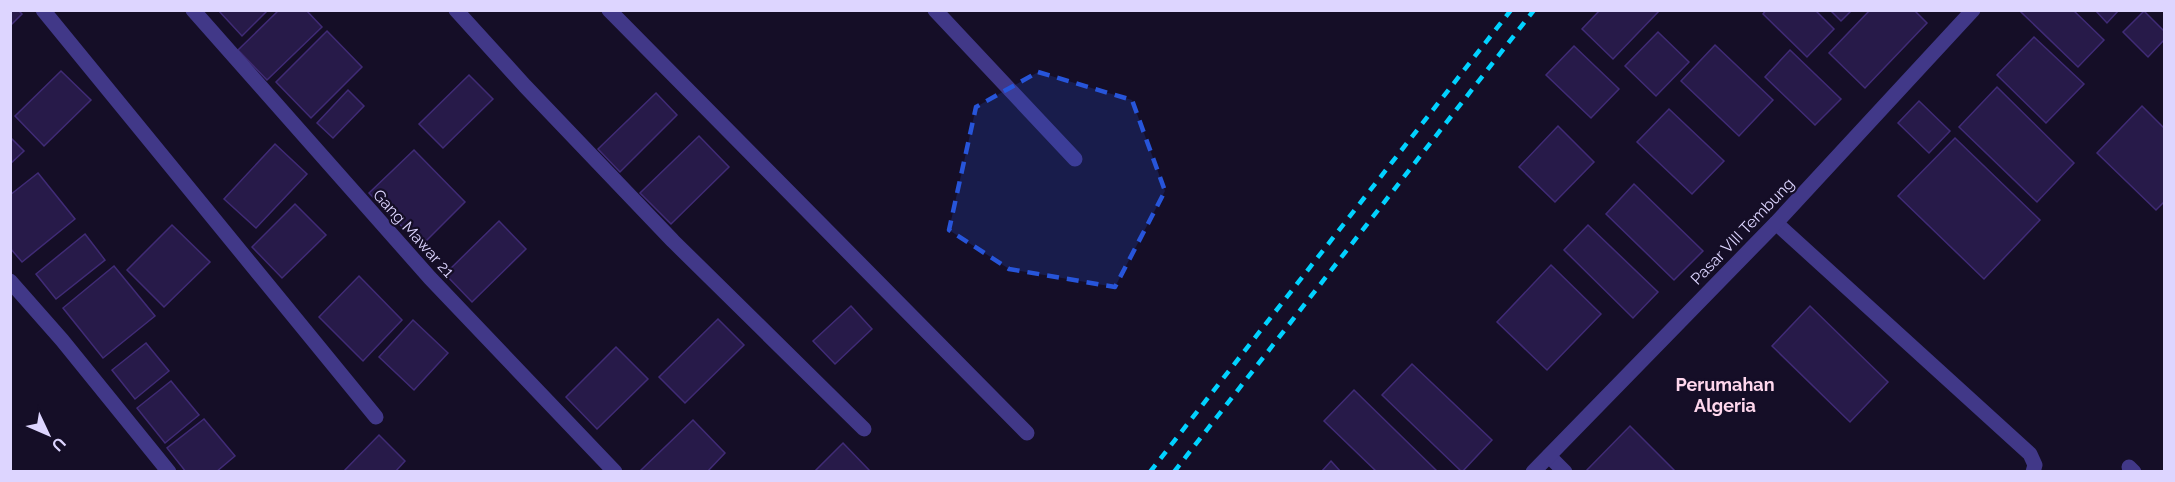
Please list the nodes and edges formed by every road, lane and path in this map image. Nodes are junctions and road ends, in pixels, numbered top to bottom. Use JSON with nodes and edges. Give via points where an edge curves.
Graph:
{"nodes":[{"id":1,"x":43,"y":10,"type":"edge"},
{"id":2,"x":193,"y":10,"type":"edge"},
{"id":3,"x":456,"y":10,"type":"edge"},
{"id":4,"x":609,"y":10,"type":"edge"},
{"id":5,"x":935,"y":10,"type":"edge"},
{"id":6,"x":1973,"y":10,"type":"edge"},
{"id":7,"x":1075,"y":159,"type":"dead end"},
{"id":8,"x":1776,"y":223,"type":"junction"},
{"id":9,"x":10,"y":282,"type":"edge"},
{"id":10,"x":376,"y":417,"type":"dead end"},
{"id":11,"x":864,"y":429,"type":"dead end"},
{"id":12,"x":1027,"y":433,"type":"dead end"},
{"id":13,"x":1549,"y":456,"type":"junction"},
{"id":14,"x":169,"y":471,"type":"edge"},
{"id":15,"x":615,"y":471,"type":"edge"},
{"id":16,"x":1533,"y":471,"type":"edge"},
{"id":17,"x":1565,"y":471,"type":"edge"},
{"id":18,"x":2033,"y":471,"type":"edge"}],
"edges":[{"from":1,"to":10,"type":"street"},
{"from":2,"to":15,"type":"street","name":"Gang Mawar 21","via":[[430,278]]},
{"from":3,"to":11,"type":"street","via":[[673,241]]},
{"from":4,"to":12,"type":"street"},
{"from":5,"to":7,"type":"street"},
{"from":6,"to":8,"type":"street","name":"Pasar VIII Tembung"},
{"from":8,"to":13,"type":"street","name":"Pasar VIII Tembung"},
{"from":8,"to":18,"type":"street","via":[[2030,454],[2035,465]]},
{"from":9,"to":14,"type":"street"},
{"from":13,"to":16,"type":"street","name":"Pasar VIII Tembung"},
{"from":13,"to":17,"type":"street"}]}
